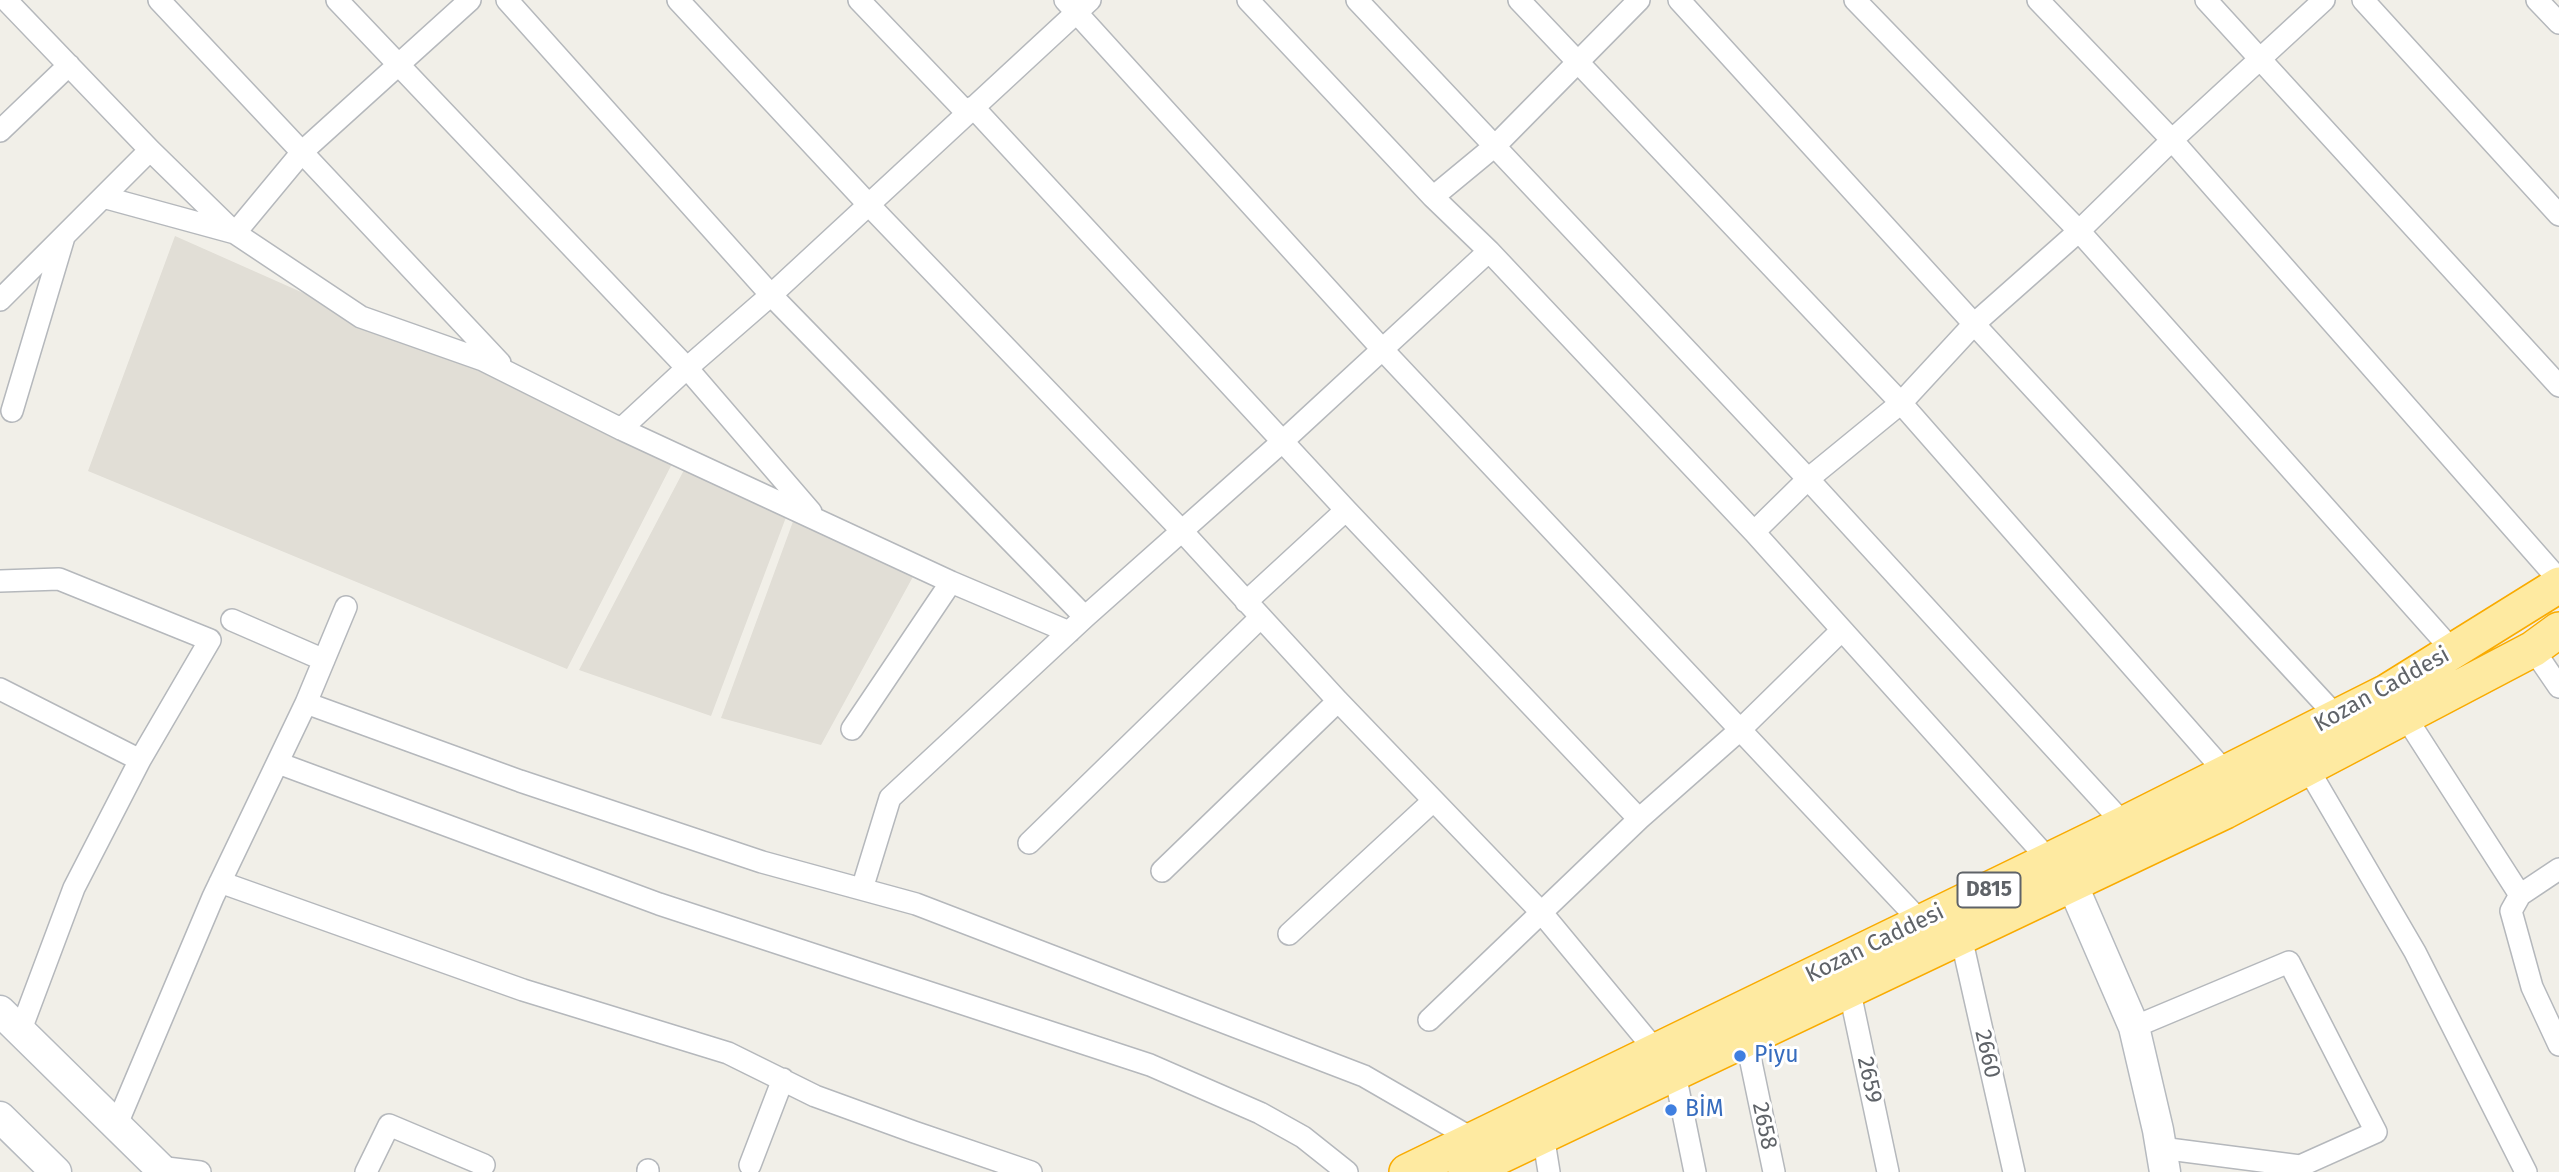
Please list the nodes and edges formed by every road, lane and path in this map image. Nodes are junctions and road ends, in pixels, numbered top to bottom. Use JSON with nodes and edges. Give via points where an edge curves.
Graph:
{"nodes":[{"id":1,"x":6,"y":0,"type":"edge"},
{"id":2,"x":159,"y":0,"type":"edge"},
{"id":3,"x":337,"y":0,"type":"edge"},
{"id":4,"x":470,"y":0,"type":"edge"},
{"id":5,"x":507,"y":0,"type":"edge"},
{"id":6,"x":678,"y":0,"type":"edge"},
{"id":7,"x":859,"y":0,"type":"edge"},
{"id":8,"x":1248,"y":0,"type":"edge"},
{"id":9,"x":1357,"y":0,"type":"edge"},
{"id":10,"x":1519,"y":0,"type":"edge"},
{"id":11,"x":1639,"y":0,"type":"edge"},
{"id":12,"x":1679,"y":0,"type":"edge"},
{"id":13,"x":1855,"y":0,"type":"edge"},
{"id":14,"x":2038,"y":0,"type":"edge"},
{"id":15,"x":2206,"y":0,"type":"edge"},
{"id":16,"x":2324,"y":0,"type":"edge"},
{"id":17,"x":2363,"y":0,"type":"edge"},
{"id":18,"x":2537,"y":0,"type":"edge"},
{"id":19,"x":1077,"y":4,"type":"edge"},
{"id":20,"x":2559,"y":23,"type":"edge"},
{"id":21,"x":2261,"y":58,"type":"junction"},
{"id":22,"x":1576,"y":62,"type":"junction"},
{"id":23,"x":69,"y":65,"type":"junction"},
{"id":24,"x":397,"y":65,"type":"junction"},
{"id":25,"x":970,"y":110,"type":"junction"},
{"id":26,"x":0,"y":131,"type":"edge"},
{"id":27,"x":2172,"y":140,"type":"junction"},
{"id":28,"x":1496,"y":145,"type":"junction"},
{"id":29,"x":150,"y":150,"type":"junction"},
{"id":30,"x":303,"y":151,"type":"junction"},
{"id":31,"x":103,"y":197,"type":"junction"},
{"id":32,"x":1433,"y":197,"type":"junction"},
{"id":33,"x":868,"y":204,"type":"junction"},
{"id":34,"x":2559,"y":215,"type":"edge"},
{"id":35,"x":2079,"y":231,"type":"junction"},
{"id":36,"x":235,"y":233,"type":"junction"},
{"id":37,"x":65,"y":235,"type":"junction"},
{"id":38,"x":1489,"y":251,"type":"junction"},
{"id":39,"x":771,"y":295,"type":"junction"},
{"id":40,"x":0,"y":300,"type":"edge"},
{"id":41,"x":1974,"y":324,"type":"junction"},
{"id":42,"x":1382,"y":349,"type":"junction"},
{"id":43,"x":687,"y":368,"type":"junction"},
{"id":44,"x":508,"y":372,"type":"junction"},
{"id":45,"x":2559,"y":386,"type":"edge"},
{"id":46,"x":1901,"y":403,"type":"junction"},
{"id":47,"x":12,"y":411,"type":"dead end"},
{"id":48,"x":621,"y":429,"type":"junction"},
{"id":49,"x":1283,"y":441,"type":"junction"},
{"id":50,"x":1808,"y":479,"type":"junction"},
{"id":51,"x":1346,"y":510,"type":"junction"},
{"id":52,"x":817,"y":519,"type":"junction"},
{"id":53,"x":1182,"y":531,"type":"junction"},
{"id":54,"x":1754,"y":532,"type":"junction"},
{"id":55,"x":0,"y":581,"type":"edge"},
{"id":56,"x":951,"y":582,"type":"junction"},
{"id":57,"x":2559,"y":583,"type":"edge"},
{"id":58,"x":346,"y":607,"type":"dead end"},
{"id":59,"x":1253,"y":610,"type":"junction"},
{"id":60,"x":1085,"y":617,"type":"junction"},
{"id":61,"x":232,"y":620,"type":"dead end"},
{"id":62,"x":1842,"y":630,"type":"junction"},
{"id":63,"x":1069,"y":632,"type":"junction"},
{"id":64,"x":2546,"y":639,"type":"edge"},
{"id":65,"x":2453,"y":651,"type":"junction"},
{"id":66,"x":324,"y":660,"type":"junction"},
{"id":67,"x":2559,"y":687,"type":"edge"},
{"id":68,"x":0,"y":689,"type":"edge"},
{"id":69,"x":1338,"y":701,"type":"junction"},
{"id":70,"x":306,"y":703,"type":"junction"},
{"id":71,"x":2405,"y":716,"type":"junction"},
{"id":72,"x":2337,"y":717,"type":"junction"},
{"id":73,"x":852,"y":729,"type":"dead end"},
{"id":74,"x":1741,"y":729,"type":"junction"},
{"id":75,"x":140,"y":760,"type":"junction"},
{"id":76,"x":278,"y":763,"type":"junction"},
{"id":77,"x":2307,"y":767,"type":"junction"},
{"id":78,"x":2226,"y":773,"type":"junction"},
{"id":79,"x":1433,"y":801,"type":"junction"},
{"id":80,"x":1640,"y":819,"type":"junction"},
{"id":81,"x":2124,"y":824,"type":"junction"},
{"id":82,"x":1028,"y":844,"type":"dead end"},
{"id":83,"x":2559,"y":869,"type":"edge"},
{"id":84,"x":1161,"y":871,"type":"dead end"},
{"id":85,"x":2061,"y":872,"type":"junction"},
{"id":86,"x":220,"y":882,"type":"junction"},
{"id":87,"x":862,"y":889,"type":"junction"},
{"id":88,"x":2520,"y":895,"type":"junction"},
{"id":89,"x":1541,"y":912,"type":"junction"},
{"id":90,"x":1921,"y":922,"type":"junction"},
{"id":91,"x":1289,"y":934,"type":"dead end"},
{"id":92,"x":1961,"y":937,"type":"junction"},
{"id":93,"x":1849,"y":988,"type":"junction"},
{"id":94,"x":1429,"y":1020,"type":"dead end"},
{"id":95,"x":10,"y":1021,"type":"edge"},
{"id":96,"x":2134,"y":1027,"type":"junction"},
{"id":97,"x":1746,"y":1038,"type":"junction"},
{"id":98,"x":2559,"y":1045,"type":"edge"},
{"id":99,"x":1665,"y":1062,"type":"junction"},
{"id":100,"x":783,"y":1079,"type":"junction"},
{"id":101,"x":0,"y":1117,"type":"edge"},
{"id":102,"x":117,"y":1124,"type":"junction"},
{"id":103,"x":1543,"y":1135,"type":"junction"},
{"id":104,"x":1469,"y":1156,"type":"edge"},
{"id":105,"x":2163,"y":1160,"type":"edge"},
{"id":106,"x":484,"y":1165,"type":"dead end"},
{"id":107,"x":750,"y":1165,"type":"dead end"},
{"id":108,"x":161,"y":1169,"type":"edge"},
{"id":109,"x":2301,"y":1169,"type":"edge"},
{"id":110,"x":56,"y":1172,"type":"edge"},
{"id":111,"x":200,"y":1172,"type":"edge"},
{"id":112,"x":366,"y":1172,"type":"edge"},
{"id":113,"x":1031,"y":1172,"type":"edge"},
{"id":114,"x":1347,"y":1172,"type":"edge"},
{"id":115,"x":1407,"y":1172,"type":"edge"},
{"id":116,"x":1549,"y":1172,"type":"edge"},
{"id":117,"x":1695,"y":1172,"type":"edge"},
{"id":118,"x":1774,"y":1172,"type":"edge"},
{"id":119,"x":1888,"y":1172,"type":"edge"},
{"id":120,"x":2014,"y":1172,"type":"edge"},
{"id":121,"x":2526,"y":1172,"type":"edge"}],
"edges":[{"from":1,"to":23,"type":"street"},
{"from":2,"to":30,"type":"street"},
{"from":3,"to":24,"type":"street"},
{"from":4,"to":24,"type":"street"},
{"from":5,"to":39,"type":"street"},
{"from":6,"to":33,"type":"street"},
{"from":7,"to":25,"type":"street"},
{"from":8,"to":32,"type":"street"},
{"from":9,"to":28,"type":"street"},
{"from":10,"to":22,"type":"street"},
{"from":11,"to":22,"type":"street"},
{"from":12,"to":41,"type":"street"},
{"from":13,"to":35,"type":"street"},
{"from":14,"to":27,"type":"street"},
{"from":15,"to":21,"type":"street"},
{"from":16,"to":21,"type":"street"},
{"from":17,"to":34,"type":"street"},
{"from":18,"to":20,"type":"street"},
{"from":19,"to":25,"type":"street"},
{"from":19,"to":42,"type":"street"},
{"from":21,"to":27,"type":"street"},
{"from":21,"to":45,"type":"street"},
{"from":22,"to":28,"type":"street"},
{"from":22,"to":46,"type":"street"},
{"from":23,"to":26,"type":"street"},
{"from":23,"to":29,"type":"street"},
{"from":24,"to":30,"type":"street"},
{"from":24,"to":43,"type":"street"},
{"from":25,"to":33,"type":"street"},
{"from":25,"to":49,"type":"street"},
{"from":27,"to":35,"type":"street"},
{"from":27,"to":57,"type":"street"},
{"from":28,"to":32,"type":"street"},
{"from":28,"to":50,"type":"street"},
{"from":29,"to":31,"type":"street"},
{"from":29,"to":36,"type":"street"},
{"from":30,"to":36,"type":"street"},
{"from":30,"to":44,"type":"street"},
{"from":31,"to":36,"type":"street"},
{"from":31,"to":37,"type":"street"},
{"from":32,"to":38,"type":"street"},
{"from":33,"to":39,"type":"street"},
{"from":33,"to":53,"type":"street"},
{"from":35,"to":41,"type":"street"},
{"from":35,"to":65,"type":"street"},
{"from":36,"to":44,"type":"street","via":[[361,317]]},
{"from":37,"to":40,"type":"street"},
{"from":37,"to":47,"type":"street"},
{"from":38,"to":42,"type":"street"},
{"from":38,"to":54,"type":"street"},
{"from":39,"to":43,"type":"street"},
{"from":39,"to":60,"type":"street"},
{"from":41,"to":46,"type":"street"},
{"from":41,"to":72,"type":"street"},
{"from":42,"to":49,"type":"street"},
{"from":42,"to":74,"type":"street"},
{"from":43,"to":48,"type":"street"},
{"from":43,"to":52,"type":"street"},
{"from":44,"to":48,"type":"street"},
{"from":46,"to":50,"type":"street"},
{"from":46,"to":78,"type":"street"},
{"from":48,"to":52,"type":"street"},
{"from":49,"to":51,"type":"street"},
{"from":49,"to":53,"type":"street"},
{"from":50,"to":54,"type":"street"},
{"from":50,"to":81,"type":"street"},
{"from":51,"to":59,"type":"street"},
{"from":51,"to":80,"type":"street"},
{"from":52,"to":56,"type":"street"},
{"from":53,"to":59,"type":"street"},
{"from":53,"to":60,"type":"street"},
{"from":54,"to":62,"type":"street"},
{"from":55,"to":75,"type":"street","via":[[59,579],[210,640]]},
{"from":56,"to":63,"type":"street"},
{"from":56,"to":73,"type":"street"},
{"from":57,"to":65,"type":"highway","name":"Kozan Caddesi","number":"D815"},
{"from":58,"to":66,"type":"street"},
{"from":59,"to":69,"type":"street"},
{"from":59,"to":82,"type":"street"},
{"from":60,"to":63,"type":"street"},
{"from":61,"to":66,"type":"street"},
{"from":62,"to":74,"type":"street"},
{"from":62,"to":85,"type":"street"},
{"from":63,"to":87,"type":"street","via":[[890,798]]},
{"from":64,"to":67,"type":"street"},
{"from":64,"to":71,"type":"highway","name":"Kozan Caddesi","number":"D815"},
{"from":65,"to":72,"type":"highway","name":"Kozan Caddesi","number":"D815"},
{"from":66,"to":70,"type":"street"},
{"from":68,"to":75,"type":"street"},
{"from":69,"to":79,"type":"street"},
{"from":69,"to":84,"type":"street"},
{"from":70,"to":76,"type":"street"},
{"from":70,"to":87,"type":"street","via":[[520,782],[762,862]]},
{"from":71,"to":77,"type":"highway","name":"Kozan Caddesi","number":"D815"},
{"from":71,"to":88,"type":"street"},
{"from":72,"to":78,"type":"highway","name":"Kozan Caddesi","number":"D815"},
{"from":74,"to":80,"type":"street"},
{"from":74,"to":90,"type":"street"},
{"from":75,"to":95,"type":"street"},
{"from":76,"to":86,"type":"street"},
{"from":76,"to":114,"type":"street","via":[[659,904],[1150,1065],[1271,1119],[1303,1137]]},
{"from":77,"to":85,"type":"highway","name":"Kozan Caddesi","number":"D815","via":[[2225,811]]},
{"from":77,"to":121,"type":"street","via":[[2415,952]]},
{"from":78,"to":81,"type":"highway","name":"Kozan Caddesi","number":"D815"},
{"from":79,"to":89,"type":"street"},
{"from":79,"to":91,"type":"street"},
{"from":80,"to":89,"type":"street"},
{"from":81,"to":85,"type":"highway","name":"Kozan Caddesi","number":"D815"},
{"from":83,"to":88,"type":"street"},
{"from":85,"to":90,"type":"highway","name":"Kozan Caddesi","number":"D815"},
{"from":85,"to":92,"type":"highway","name":"Kozan Caddesi","number":"D815"},
{"from":85,"to":96,"type":"main road"},
{"from":86,"to":100,"type":"street","via":[[523,990],[728,1053]]},
{"from":86,"to":102,"type":"street"},
{"from":87,"to":104,"type":"street","via":[[916,904],[1364,1076]]},
{"from":88,"to":98,"type":"street","via":[[2511,911],[2532,987]]},
{"from":89,"to":94,"type":"street"},
{"from":89,"to":99,"type":"street"},
{"from":90,"to":99,"type":"highway","name":"Kozan Caddesi","number":"D815"},
{"from":92,"to":93,"type":"highway","name":"Kozan Caddesi","number":"D815"},
{"from":92,"to":120,"type":"street","name":"2660"},
{"from":93,"to":97,"type":"highway","name":"Kozan Caddesi","number":"D815"},
{"from":93,"to":119,"type":"street","name":"2659"},
{"from":95,"to":102,"type":"main road"},
{"from":96,"to":105,"type":"main road"},
{"from":96,"to":109,"type":"street","via":[[2289,962],[2376,1132]]},
{"from":97,"to":99,"type":"highway","name":"Kozan Caddesi","number":"D815"},
{"from":97,"to":118,"type":"street","name":"2658"},
{"from":99,"to":103,"type":"highway","name":"Kozan Caddesi","number":"D815"},
{"from":99,"to":104,"type":"highway","name":"Kozan Caddesi","number":"D815"},
{"from":99,"to":117,"type":"street"},
{"from":100,"to":107,"type":"street"},
{"from":100,"to":113,"type":"street","via":[[827,1100]]},
{"from":101,"to":110,"type":"main road"},
{"from":102,"to":108,"type":"main road"},
{"from":103,"to":104,"type":"highway","name":"Kozan Caddesi","number":"D815"},
{"from":103,"to":116,"type":"street"},
{"from":104,"to":115,"type":"highway","name":"Kozan Caddesi","number":"D815"},
{"from":105,"to":109,"type":"street"},
{"from":106,"to":112,"type":"street","via":[[389,1125]]},
{"from":108,"to":111,"type":"street"}]}
